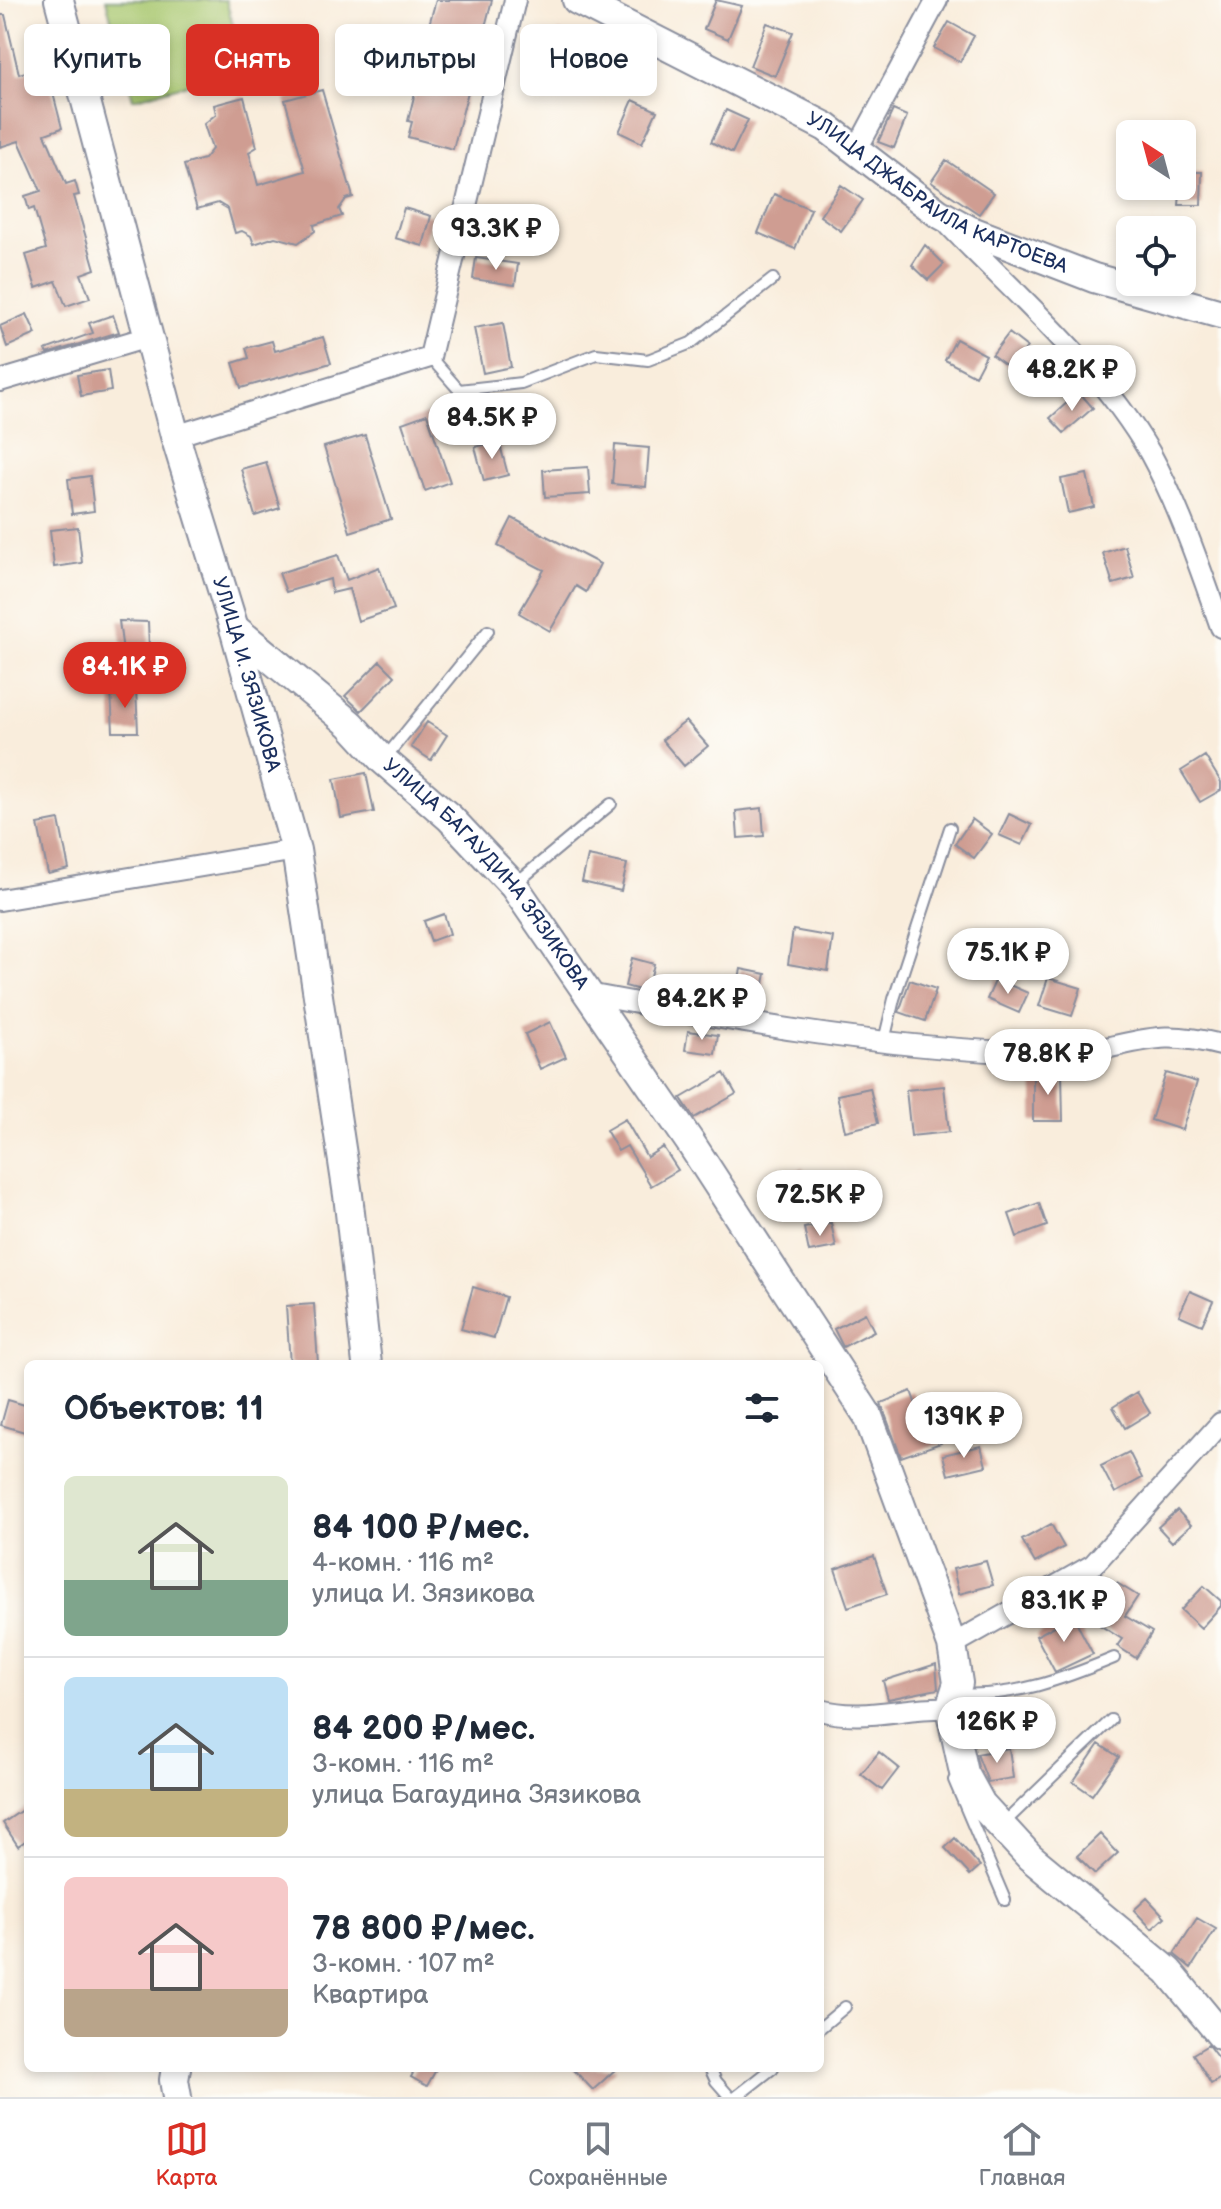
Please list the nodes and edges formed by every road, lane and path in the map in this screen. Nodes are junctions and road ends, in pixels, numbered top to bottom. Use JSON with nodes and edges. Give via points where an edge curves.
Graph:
{"nodes":[{"id":1,"x":59,"y":0,"type":"edge"},
{"id":2,"x":515,"y":0,"type":"edge"},
{"id":3,"x":577,"y":0,"type":"edge"},
{"id":4,"x":937,"y":0,"type":"edge"},
{"id":5,"x":856,"y":151,"type":"junction"},
{"id":6,"x":938,"y":213,"type":"junction"},
{"id":7,"x":773,"y":279,"type":"dead end"},
{"id":8,"x":1221,"y":314,"type":"edge"},
{"id":9,"x":148,"y":337,"type":"junction"},
{"id":10,"x":430,"y":357,"type":"junction"},
{"id":11,"x":0,"y":381,"type":"edge"},
{"id":12,"x":175,"y":436,"type":"junction"},
{"id":13,"x":1221,"y":627,"type":"edge"},
{"id":14,"x":234,"y":628,"type":"junction"},
{"id":15,"x":488,"y":631,"type":"dead end"},
{"id":16,"x":383,"y":760,"type":"junction"},
{"id":17,"x":611,"y":804,"type":"dead end"},
{"id":18,"x":950,"y":828,"type":"dead end"},
{"id":19,"x":296,"y":850,"type":"junction"},
{"id":20,"x":514,"y":886,"type":"junction"},
{"id":21,"x":0,"y":900,"type":"edge"},
{"id":22,"x":588,"y":994,"type":"junction"},
{"id":23,"x":884,"y":1041,"type":"junction"},
{"id":24,"x":1221,"y":1045,"type":"edge"},
{"id":25,"x":367,"y":1360,"type":"edge"},
{"id":26,"x":1221,"y":1423,"type":"edge"},
{"id":27,"x":952,"y":1645,"type":"junction"},
{"id":28,"x":1114,"y":1658,"type":"dead end"},
{"id":29,"x":824,"y":1710,"type":"edge"},
{"id":30,"x":953,"y":1710,"type":"junction"},
{"id":31,"x":1111,"y":1720,"type":"dead end"},
{"id":32,"x":1000,"y":1827,"type":"junction"},
{"id":33,"x":1005,"y":1900,"type":"dead end"},
{"id":34,"x":845,"y":2007,"type":"dead end"},
{"id":35,"x":824,"y":2025,"type":"edge"},
{"id":36,"x":1219,"y":2026,"type":"edge"},
{"id":37,"x":175,"y":2072,"type":"edge"},
{"id":38,"x":712,"y":2072,"type":"edge"},
{"id":39,"x":767,"y":2072,"type":"edge"},
{"id":40,"x":177,"y":2097,"type":"edge"},
{"id":41,"x":733,"y":2097,"type":"edge"}],
"edges":[{"from":1,"to":9,"type":"street","name":"УЛИЦА И. ЗЯЗИКОВА"},
{"from":2,"to":10,"type":"street"},
{"from":3,"to":5,"type":"street","name":"УЛИЦА ДЖАБРАИЛА КАРТОЕВА","via":[[826,127]]},
{"from":4,"to":5,"type":"street"},
{"from":5,"to":6,"type":"street","name":"УЛИЦА ДЖАБРАИЛА КАРТОЕВА"},
{"from":6,"to":8,"type":"street","name":"УЛИЦА ДЖАБРАИЛА КАРТОЕВА","via":[[1094,278]]},
{"from":6,"to":13,"type":"street","via":[[1076,352],[1149,452],[1190,540]]},
{"from":7,"to":10,"type":"lane","via":[[691,343],[648,360],[596,354],[521,383],[459,390]]},
{"from":9,"to":11,"type":"street"},
{"from":9,"to":12,"type":"street","name":"УЛИЦА И. ЗЯЗИКОВА"},
{"from":10,"to":12,"type":"street"},
{"from":12,"to":14,"type":"street","name":"УЛИЦА И. ЗЯЗИКОВА"},
{"from":14,"to":16,"type":"street","name":"УЛИЦА БАГАУДИНА ЗЯЗИКОВА","via":[[350,724]]},
{"from":14,"to":19,"type":"street","name":"УЛИЦА И. ЗЯЗИКОВА"},
{"from":15,"to":16,"type":"lane"},
{"from":16,"to":20,"type":"street","name":"УЛИЦА БАГАУДИНА ЗЯЗИКОВА","via":[[450,818]]},
{"from":17,"to":20,"type":"lane"},
{"from":18,"to":23,"type":"lane"},
{"from":19,"to":21,"type":"street"},
{"from":19,"to":25,"type":"street","name":"УЛИЦА И. ЗЯЗИКОВА","via":[[348,1195]]},
{"from":20,"to":22,"type":"street","name":"УЛИЦА БАГАУДИНА ЗЯЗИКОВА"},
{"from":22,"to":23,"type":"street","via":[[810,1035]]},
{"from":22,"to":27,"type":"street","name":"УЛИЦА БАГАУДИНА ЗЯЗИКОВА","via":[[868,1416]]},
{"from":23,"to":24,"type":"street","via":[[1012,1053],[1093,1051],[1147,1037],[1182,1035]]},
{"from":26,"to":27,"type":"street","via":[[1093,1565]]},
{"from":27,"to":30,"type":"street","name":"УЛИЦА БАГАУДИНА ЗЯЗИКОВА","via":[[958,1683]]},
{"from":28,"to":30,"type":"lane","via":[[1059,1680]]},
{"from":29,"to":30,"type":"street","via":[[879,1716],[920,1707]]},
{"from":30,"to":32,"type":"street","name":"УЛИЦА БАГАУДИНА ЗЯЗИКОВА","via":[[964,1773]]},
{"from":30,"to":33,"type":"lane","via":[[951,1774]]},
{"from":31,"to":32,"type":"lane"},
{"from":32,"to":36,"type":"street","name":"УЛИЦА БАГАУДИНА ЗЯЗИКОВА","via":[[1168,1971]]},
{"from":34,"to":35,"type":"lane"},
{"from":37,"to":40,"type":"street"},
{"from":38,"to":41,"type":"lane"},
{"from":39,"to":41,"type":"lane"}]}
